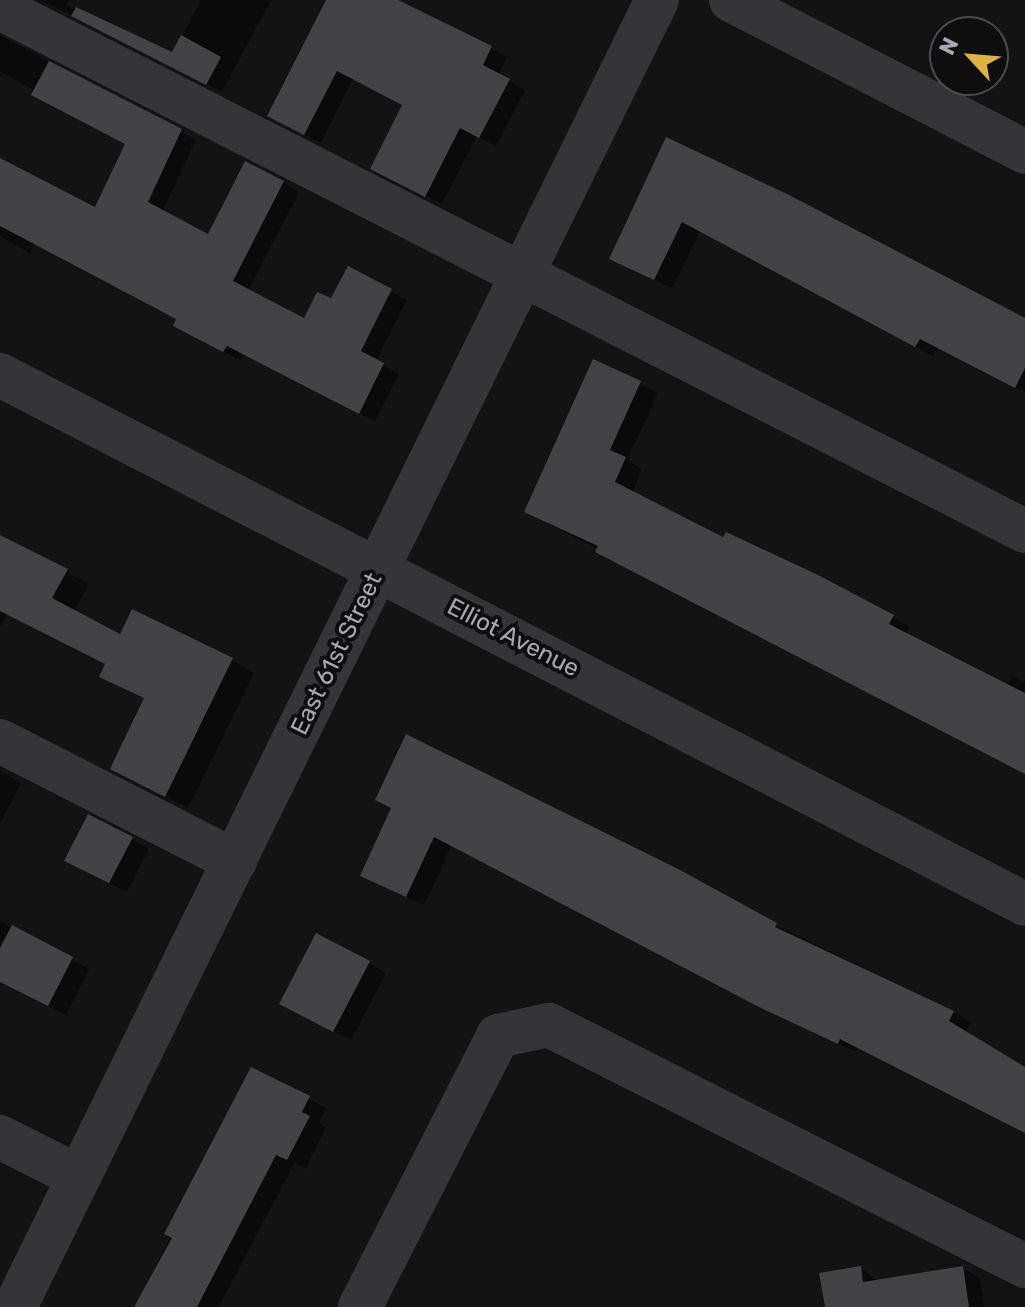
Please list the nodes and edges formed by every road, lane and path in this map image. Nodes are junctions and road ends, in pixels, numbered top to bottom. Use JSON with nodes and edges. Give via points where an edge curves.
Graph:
{"nodes":[{"id":1,"x":657,"y":0,"type":"edge"},
{"id":2,"x":731,"y":0,"type":"edge"},
{"id":3,"x":0,"y":8,"type":"edge"},
{"id":4,"x":1025,"y":152,"type":"edge"},
{"id":5,"x":521,"y":274,"type":"junction"},
{"id":6,"x":0,"y":375,"type":"edge"},
{"id":7,"x":1025,"y":531,"type":"edge"},
{"id":8,"x":379,"y":568,"type":"junction"},
{"id":9,"x":0,"y":741,"type":"edge"},
{"id":10,"x":235,"y":861,"type":"junction"},
{"id":11,"x":1025,"y":904,"type":"edge"},
{"id":12,"x":0,"y":1137,"type":"edge"},
{"id":13,"x":77,"y":1176,"type":"junction"},
{"id":14,"x":1025,"y":1266,"type":"edge"},
{"id":15,"x":15,"y":1307,"type":"edge"},
{"id":16,"x":360,"y":1307,"type":"edge"}],
"edges":[{"from":1,"to":5,"type":"street","name":"East 61st Street"},
{"from":2,"to":4,"type":"street"},
{"from":3,"to":5,"type":"street"},
{"from":5,"to":7,"type":"street"},
{"from":5,"to":8,"type":"street","name":"East 61st Street"},
{"from":6,"to":8,"type":"street","name":"Elliot Avenue"},
{"from":8,"to":10,"type":"street","name":"East 61st Street"},
{"from":8,"to":11,"type":"street","name":"Elliot Avenue"},
{"from":9,"to":10,"type":"street"},
{"from":10,"to":13,"type":"street","name":"East 61st Street"},
{"from":12,"to":13,"type":"street"},
{"from":13,"to":15,"type":"street","name":"East 61st Street"},
{"from":14,"to":16,"type":"street","via":[[549,1025],[498,1036]]}]}
